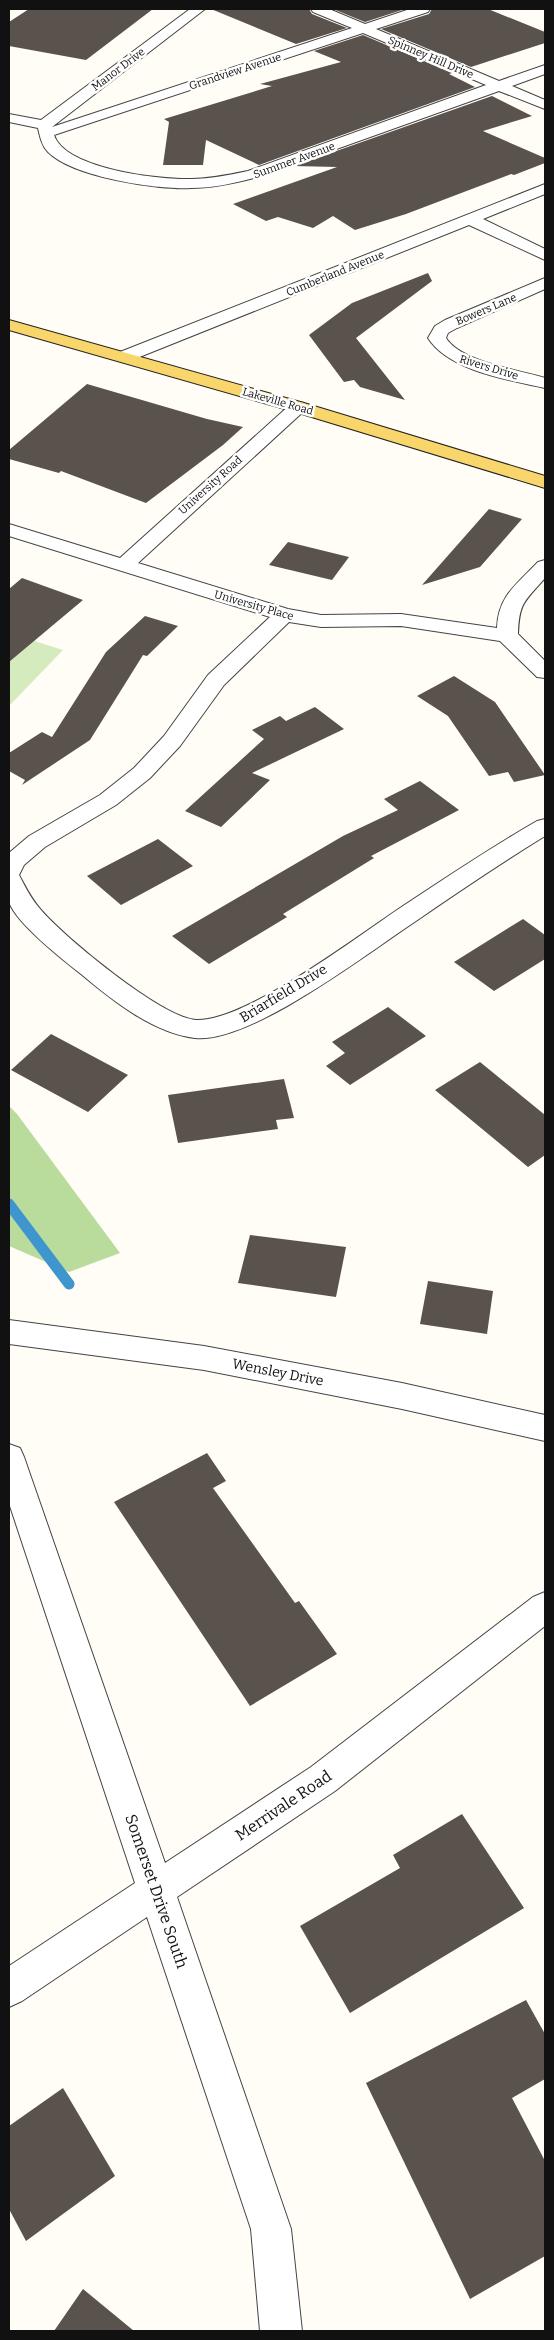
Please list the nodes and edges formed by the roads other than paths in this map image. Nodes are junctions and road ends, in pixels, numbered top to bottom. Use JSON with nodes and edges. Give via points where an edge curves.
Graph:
{"nodes":[{"id":1,"x":198,"y":9,"type":"edge"},
{"id":2,"x":318,"y":9,"type":"edge"},
{"id":3,"x":424,"y":9,"type":"edge"},
{"id":4,"x":364,"y":28,"type":"junction"},
{"id":5,"x":545,"y":68,"type":"edge"},
{"id":6,"x":499,"y":86,"type":"junction"},
{"id":7,"x":545,"y":105,"type":"edge"},
{"id":8,"x":9,"y":118,"type":"edge"},
{"id":9,"x":46,"y":129,"type":"junction"},
{"id":10,"x":545,"y":189,"type":"edge"},
{"id":11,"x":469,"y":219,"type":"junction"},
{"id":12,"x":545,"y":255,"type":"edge"},
{"id":13,"x":545,"y":283,"type":"edge"},
{"id":14,"x":9,"y":325,"type":"edge"},
{"id":15,"x":438,"y":343,"type":"joint"},
{"id":16,"x":126,"y":356,"type":"junction"},
{"id":17,"x":545,"y":383,"type":"edge"},
{"id":18,"x":298,"y":406,"type":"junction"},
{"id":19,"x":545,"y":482,"type":"edge"},
{"id":20,"x":9,"y":530,"type":"edge"},
{"id":21,"x":124,"y":566,"type":"junction"},
{"id":22,"x":545,"y":566,"type":"edge"},
{"id":23,"x":285,"y":615,"type":"junction"},
{"id":24,"x":507,"y":636,"type":"junction"},
{"id":25,"x":545,"y":672,"type":"edge"},
{"id":26,"x":545,"y":826,"type":"edge"},
{"id":27,"x":9,"y":872,"type":"edge"},
{"id":28,"x":9,"y":879,"type":"edge"},
{"id":29,"x":9,"y":1332,"type":"edge"},
{"id":30,"x":545,"y":1428,"type":"edge"},
{"id":31,"x":9,"y":1457,"type":"edge"},
{"id":32,"x":545,"y":1606,"type":"edge"},
{"id":33,"x":157,"y":1891,"type":"junction"},
{"id":34,"x":9,"y":1988,"type":"edge"},
{"id":35,"x":281,"y":2331,"type":"edge"}],
"edges":[{"from":1,"to":9,"type":"street","name":"Manor Drive"},
{"from":2,"to":4,"type":"street","name":"Spinney Hill Drive"},
{"from":3,"to":4,"type":"street","name":"Grandview Avenue"},
{"from":4,"to":6,"type":"street","name":"Spinney Hill Drive"},
{"from":4,"to":9,"type":"street","name":"Grandview Avenue"},
{"from":5,"to":6,"type":"street","name":"Summer Avenue"},
{"from":6,"to":7,"type":"street","name":"Spinney Hill Drive"},
{"from":6,"to":9,"type":"street","name":"Summer Avenue","via":[[253,174],[216,182],[164,183],[104,172],[72,160],[52,146]]},
{"from":8,"to":9,"type":"street"},
{"from":10,"to":11,"type":"street","name":"Cumberland Avenue"},
{"from":11,"to":12,"type":"street"},
{"from":11,"to":16,"type":"street","name":"Cumberland Avenue"},
{"from":13,"to":15,"type":"street","name":"Bowers Lane","via":[[451,324],[438,334]]},
{"from":14,"to":16,"type":"main road","name":"Lakeville Road"},
{"from":15,"to":17,"type":"street","name":"Rivers Drive","via":[[458,357]]},
{"from":16,"to":18,"type":"main road","name":"Lakeville Road"},
{"from":18,"to":19,"type":"main road","name":"Lakeville Road"},
{"from":18,"to":21,"type":"street","name":"University Road"},
{"from":20,"to":21,"type":"street","name":"University Place"},
{"from":21,"to":23,"type":"street","name":"University Place"},
{"from":22,"to":24,"type":"street","via":[[513,601],[508,612]]},
{"from":23,"to":24,"type":"street","name":"University Place","via":[[321,621],[401,620]]},
{"from":23,"to":27,"type":"street","via":[[215,681],[171,742],[133,781],[98,807],[26,850],[14,860]]},
{"from":24,"to":25,"type":"street"},
{"from":26,"to":28,"type":"street","name":"Briarfield Drive","via":[[294,989],[237,1021],[208,1029],[195,1029],[167,1020],[100,976],[29,912]]},
{"from":29,"to":30,"type":"street","name":"Wensley Drive","via":[[204,1358],[402,1396]]},
{"from":31,"to":33,"type":"street","name":"Somerset Drive South"},
{"from":32,"to":33,"type":"street","name":"Merrivale Road","via":[[323,1779]]},
{"from":33,"to":34,"type":"street","name":"Merrivale Road"},
{"from":33,"to":35,"type":"street","name":"Somerset Drive South","via":[[271,2229]]}]}
